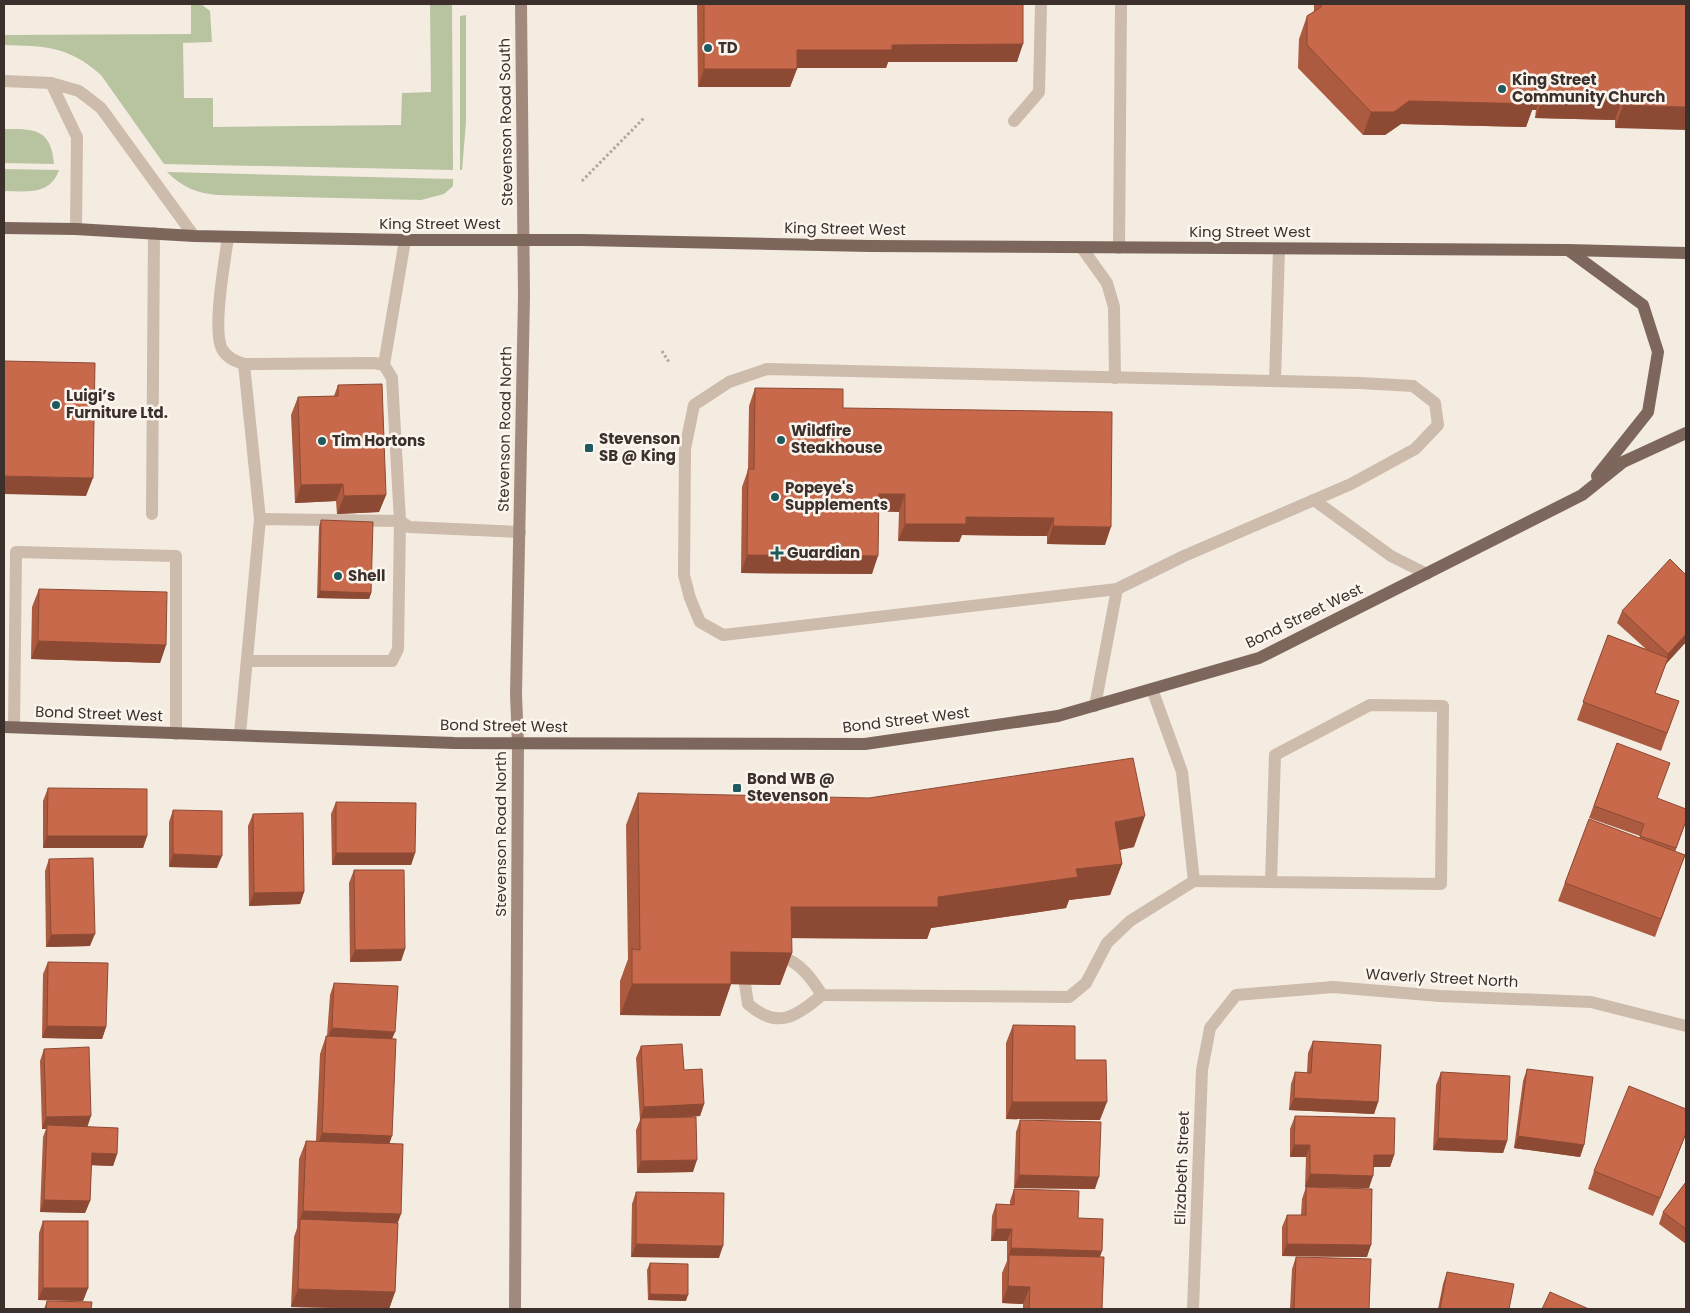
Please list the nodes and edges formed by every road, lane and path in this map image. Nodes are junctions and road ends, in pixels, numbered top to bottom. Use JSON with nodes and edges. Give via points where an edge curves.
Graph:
{"nodes":[{"id":1,"x":521,"y":4,"type":"edge"},
{"id":2,"x":1042,"y":4,"type":"edge"},
{"id":3,"x":1121,"y":4,"type":"edge"},
{"id":4,"x":4,"y":81,"type":"edge"},
{"id":5,"x":51,"y":83,"type":"junction"},
{"id":6,"x":644,"y":118,"type":"dead end"},
{"id":7,"x":1014,"y":121,"type":"dead end"},
{"id":8,"x":582,"y":181,"type":"dead end"},
{"id":9,"x":4,"y":228,"type":"edge"},
{"id":10,"x":76,"y":229,"type":"junction"},
{"id":11,"x":154,"y":233,"type":"junction"},
{"id":12,"x":194,"y":236,"type":"junction"},
{"id":13,"x":228,"y":237,"type":"junction"},
{"id":14,"x":406,"y":240,"type":"junction"},
{"id":15,"x":523,"y":240,"type":"junction"},
{"id":16,"x":1082,"y":248,"type":"junction"},
{"id":17,"x":1119,"y":248,"type":"junction"},
{"id":18,"x":1279,"y":249,"type":"junction"},
{"id":19,"x":1568,"y":250,"type":"junction"},
{"id":20,"x":1686,"y":253,"type":"edge"},
{"id":21,"x":662,"y":351,"type":"dead end"},
{"id":22,"x":669,"y":362,"type":"dead end"},
{"id":23,"x":244,"y":364,"type":"junction"},
{"id":24,"x":384,"y":365,"type":"junction"},
{"id":25,"x":1115,"y":378,"type":"junction"},
{"id":26,"x":1275,"y":381,"type":"junction"},
{"id":27,"x":1686,"y":433,"type":"edge"},
{"id":28,"x":1582,"y":495,"type":"junction"},
{"id":29,"x":1314,"y":500,"type":"junction"},
{"id":30,"x":152,"y":514,"type":"dead end"},
{"id":31,"x":260,"y":519,"type":"junction"},
{"id":32,"x":400,"y":521,"type":"junction"},
{"id":33,"x":520,"y":532,"type":"junction"},
{"id":34,"x":1427,"y":574,"type":"junction"},
{"id":35,"x":1117,"y":588,"type":"junction"},
{"id":36,"x":247,"y":661,"type":"junction"},
{"id":37,"x":1152,"y":689,"type":"junction"},
{"id":38,"x":1094,"y":706,"type":"junction"},
{"id":39,"x":9,"y":727,"type":"edge"},
{"id":40,"x":176,"y":734,"type":"junction"},
{"id":41,"x":240,"y":734,"type":"junction"},
{"id":42,"x":518,"y":744,"type":"junction"},
{"id":43,"x":1194,"y":881,"type":"junction"},
{"id":44,"x":1271,"y":882,"type":"junction"},
{"id":45,"x":780,"y":956,"type":"edge"},
{"id":46,"x":746,"y":984,"type":"edge"},
{"id":47,"x":822,"y":995,"type":"junction"},
{"id":48,"x":1686,"y":1026,"type":"edge"},
{"id":49,"x":1210,"y":1028,"type":"joint"},
{"id":50,"x":515,"y":1309,"type":"edge"},
{"id":51,"x":1193,"y":1309,"type":"edge"}],
"edges":[{"from":1,"to":15,"type":"main road","name":"Stevenson Road South"},
{"from":2,"to":7,"type":"street","via":[[1039,92]]},
{"from":3,"to":17,"type":"street"},
{"from":4,"to":5,"type":"street"},
{"from":5,"to":10,"type":"street","via":[[77,137]]},
{"from":5,"to":12,"type":"street","via":[[79,90],[101,108]]},
{"from":6,"to":8,"type":"path"},
{"from":9,"to":10,"type":"main road","name":"King Street West"},
{"from":10,"to":11,"type":"main road","name":"King Street West"},
{"from":11,"to":12,"type":"main road","name":"King Street West"},
{"from":11,"to":30,"type":"street"},
{"from":12,"to":13,"type":"main road","name":"King Street West"},
{"from":13,"to":14,"type":"main road","name":"King Street West"},
{"from":13,"to":23,"type":"street","via":[[218,311],[222,349],[231,359]]},
{"from":14,"to":15,"type":"main road","name":"King Street West"},
{"from":14,"to":24,"type":"street"},
{"from":15,"to":16,"type":"main road","name":"King Street West"},
{"from":15,"to":33,"type":"main road","name":"Stevenson Road North"},
{"from":16,"to":17,"type":"main road","name":"King Street West"},
{"from":16,"to":25,"type":"street","via":[[1106,283],[1114,307]]},
{"from":17,"to":18,"type":"main road","name":"King Street West"},
{"from":18,"to":19,"type":"main road","name":"King Street West"},
{"from":18,"to":26,"type":"street"},
{"from":19,"to":20,"type":"main road","name":"King Street West"},
{"from":19,"to":28,"type":"main road","via":[[1643,305],[1658,352],[1648,412]]},
{"from":21,"to":22,"type":"path"},
{"from":23,"to":24,"type":"street","via":[[374,362]]},
{"from":23,"to":31,"type":"street"},
{"from":24,"to":32,"type":"street","via":[[392,378]]},
{"from":25,"to":26,"type":"street"},
{"from":25,"to":35,"type":"street","via":[[767,369],[729,382],[694,404],[685,449],[684,575],[700,622],[724,635]]},
{"from":26,"to":29,"type":"street","via":[[1413,386],[1435,403],[1438,425],[1415,449]]},
{"from":27,"to":28,"type":"main road","name":"Bond Street West","via":[[1623,462]]},
{"from":28,"to":34,"type":"main road","name":"Bond Street West"},
{"from":29,"to":34,"type":"street","via":[[1391,556]]},
{"from":29,"to":35,"type":"street"},
{"from":31,"to":32,"type":"street"},
{"from":31,"to":36,"type":"street"},
{"from":32,"to":33,"type":"street","via":[[410,527]]},
{"from":32,"to":36,"type":"street","via":[[398,649],[392,661]]},
{"from":33,"to":42,"type":"main road","name":"Stevenson Road North"},
{"from":34,"to":37,"type":"main road","name":"Bond Street West","via":[[1259,658]]},
{"from":35,"to":38,"type":"street"},
{"from":36,"to":41,"type":"street"},
{"from":37,"to":38,"type":"main road","name":"Bond Street West"},
{"from":37,"to":43,"type":"street","via":[[1182,772]]},
{"from":38,"to":42,"type":"main road","name":"Bond Street West","via":[[1058,716],[865,744]]},
{"from":39,"to":40,"type":"main road","name":"Bond Street West"},
{"from":39,"to":40,"type":"street","via":[[16,552],[176,556]]},
{"from":40,"to":41,"type":"main road","name":"Bond Street West"},
{"from":41,"to":42,"type":"main road","name":"Bond Street West"},
{"from":42,"to":50,"type":"main road","name":"Stevenson Road North"},
{"from":43,"to":44,"type":"street"},
{"from":43,"to":47,"type":"street","via":[[1130,921],[1107,943],[1086,984],[1069,997]]},
{"from":44,"to":44,"type":"street","via":[[1441,884],[1443,706],[1370,705],[1275,755]]},
{"from":45,"to":47,"type":"street","via":[[788,958],[811,976]]},
{"from":46,"to":47,"type":"street","via":[[748,1004],[762,1015],[782,1020],[803,1011]]},
{"from":48,"to":49,"type":"street","name":"Waverly Street North","via":[[1591,1002],[1440,996],[1333,987],[1236,995]]},
{"from":49,"to":51,"type":"street","name":"Elizabeth Street","via":[[1202,1070]]}]}
